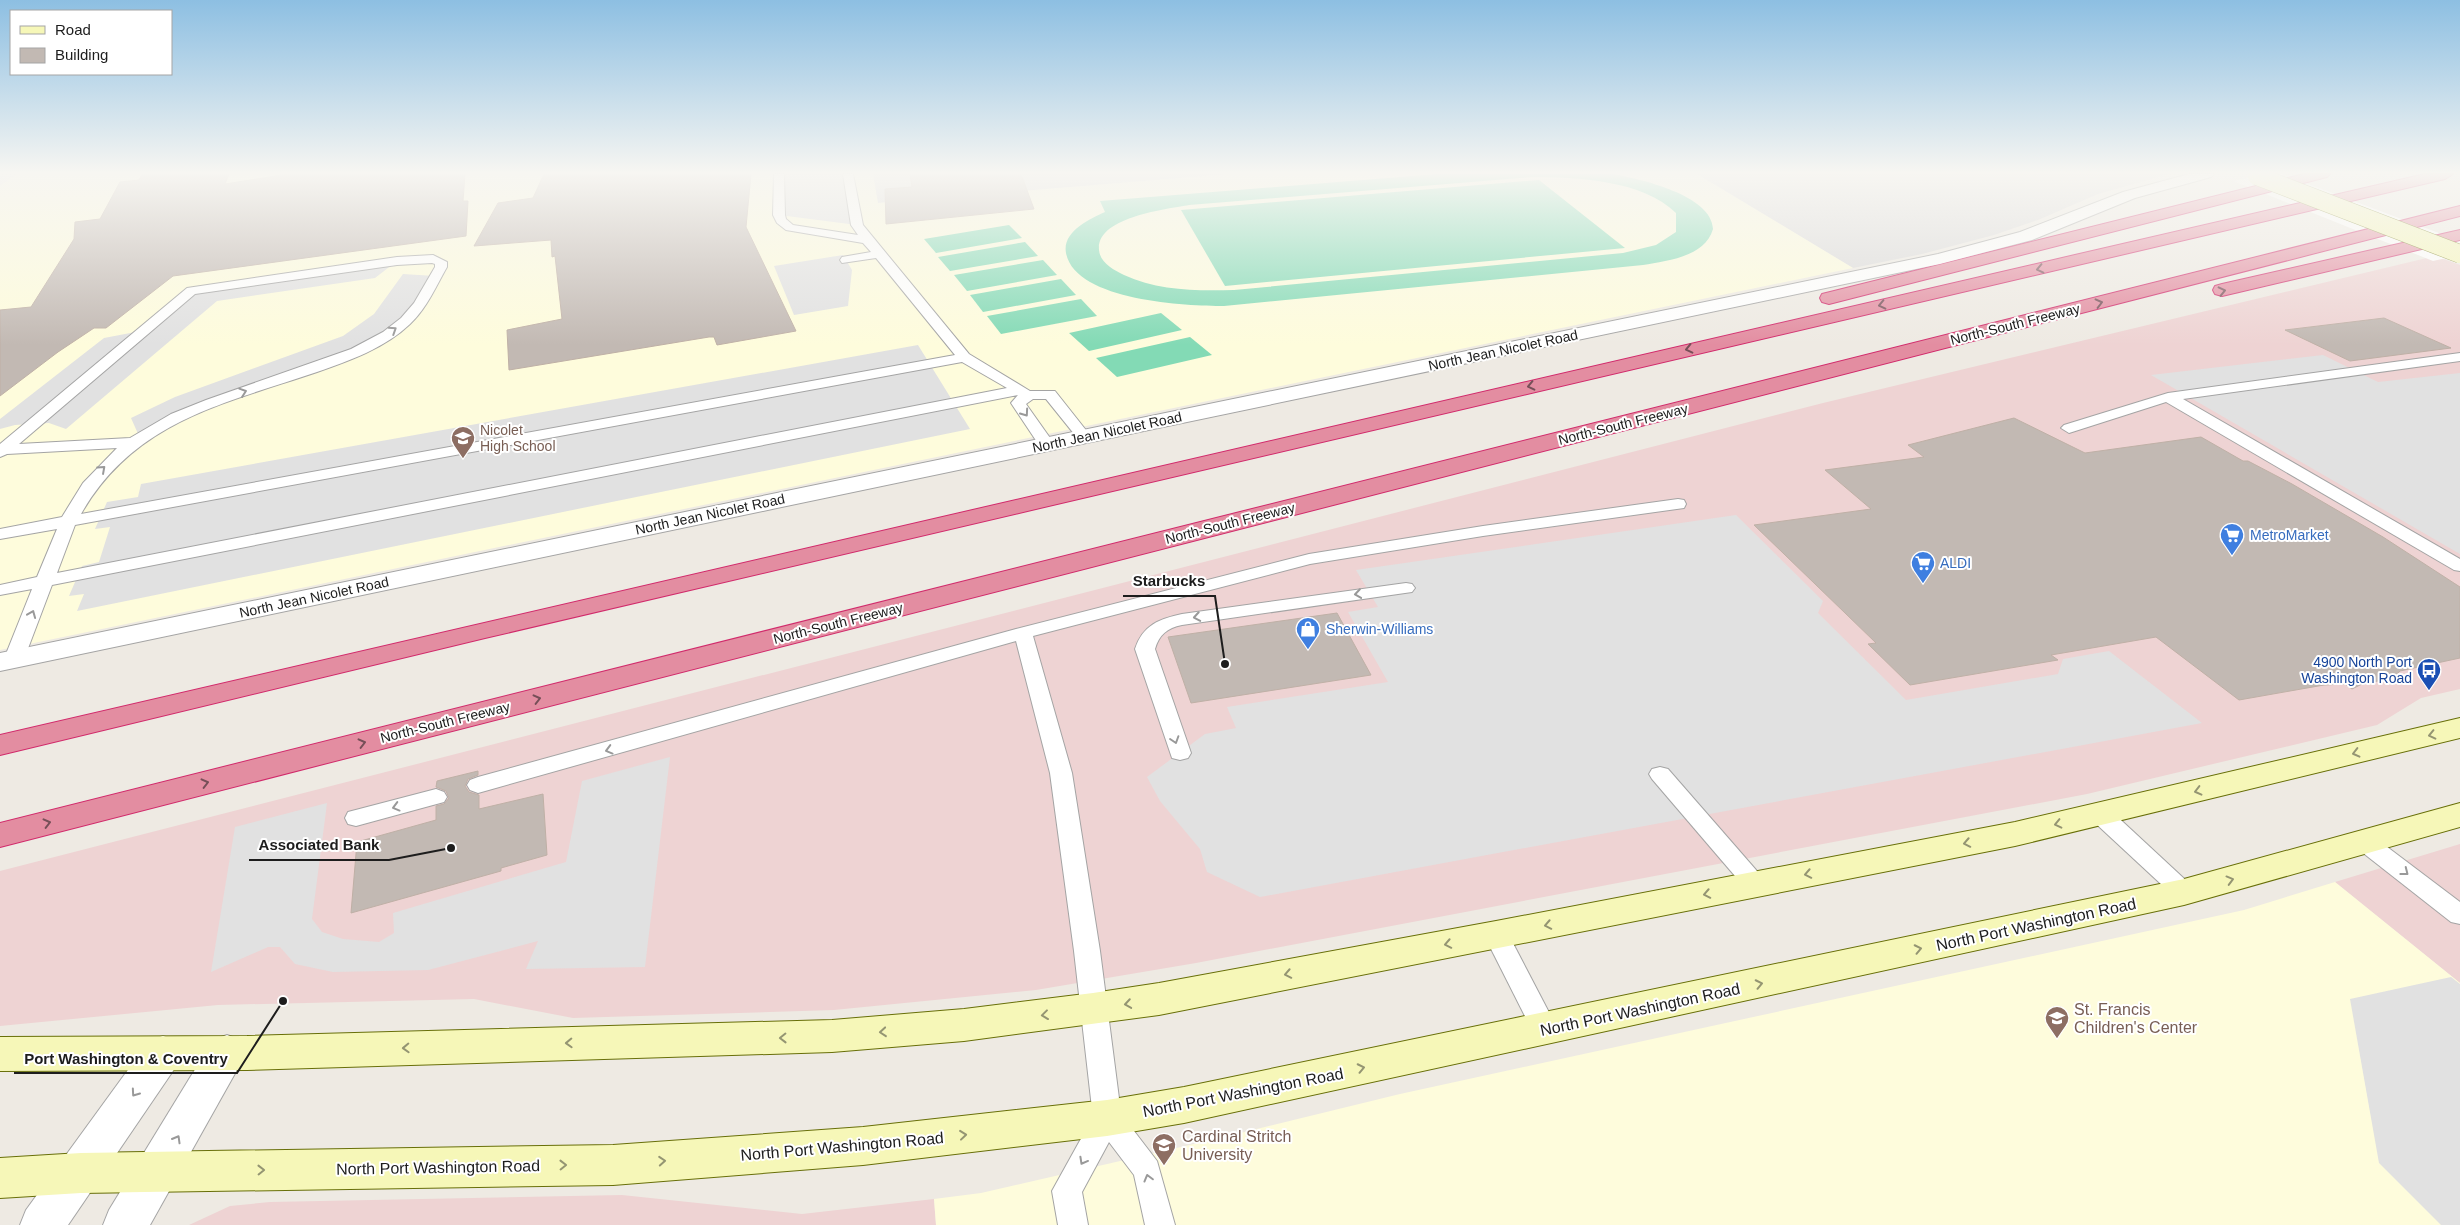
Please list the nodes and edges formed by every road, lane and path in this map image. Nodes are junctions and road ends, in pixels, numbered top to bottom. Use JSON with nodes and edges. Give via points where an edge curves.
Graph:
{"nodes":[{"id":1,"x":810,"y":231,"type":"edge"},
{"id":2,"x":861,"y":231,"type":"edge"},
{"id":3,"x":2038,"y":231,"type":"edge"},
{"id":4,"x":2096,"y":231,"type":"edge"},
{"id":5,"x":2199,"y":231,"type":"edge"},
{"id":6,"x":2380,"y":231,"type":"edge"},
{"id":7,"x":2400,"y":231,"type":"edge"},
{"id":8,"x":2460,"y":235,"type":"edge"},
{"id":9,"x":867,"y":240,"type":"junction"},
{"id":10,"x":879,"y":254,"type":"junction"},
{"id":11,"x":2460,"y":254,"type":"edge"},
{"id":12,"x":846,"y":260,"type":"dead end"},
{"id":13,"x":1807,"y":304,"type":"dead end"},
{"id":14,"x":1779,"y":311,"type":"dead end"},
{"id":15,"x":1721,"y":342,"type":"junction"},
{"id":16,"x":1899,"y":353,"type":"junction"},
{"id":17,"x":964,"y":357,"type":"junction"},
{"id":18,"x":2460,"y":357,"type":"edge"},
{"id":19,"x":1024,"y":393,"type":"junction"},
{"id":20,"x":2168,"y":397,"type":"junction"},
{"id":21,"x":2069,"y":428,"type":"dead end"},
{"id":22,"x":1084,"y":437,"type":"junction"},
{"id":23,"x":131,"y":443,"type":"junction"},
{"id":24,"x":1047,"y":444,"type":"junction"},
{"id":25,"x":0,"y":450,"type":"edge"},
{"id":26,"x":1678,"y":504,"type":"dead end"},
{"id":27,"x":68,"y":522,"type":"junction"},
{"id":28,"x":0,"y":534,"type":"edge"},
{"id":29,"x":2460,"y":566,"type":"edge"},
{"id":30,"x":45,"y":581,"type":"junction"},
{"id":31,"x":1406,"y":588,"type":"dead end"},
{"id":32,"x":0,"y":590,"type":"edge"},
{"id":33,"x":1023,"y":633,"type":"junction"},
{"id":34,"x":7,"y":661,"type":"edge"},
{"id":35,"x":2460,"y":728,"type":"edge"},
{"id":36,"x":656,"y":737,"type":"joint"},
{"id":37,"x":0,"y":745,"type":"edge"},
{"id":38,"x":1180,"y":753,"type":"dead end"},
{"id":39,"x":1660,"y":774,"type":"dead end"},
{"id":40,"x":478,"y":785,"type":"dead end"},
{"id":41,"x":436,"y":797,"type":"dead end"},
{"id":42,"x":2101,"y":815,"type":"junction"},
{"id":43,"x":2460,"y":815,"type":"edge"},
{"id":44,"x":356,"y":818,"type":"dead end"},
{"id":45,"x":0,"y":835,"type":"edge"},
{"id":46,"x":2366,"y":842,"type":"junction"},
{"id":47,"x":1755,"y":884,"type":"junction"},
{"id":48,"x":2184,"y":892,"type":"junction"},
{"id":49,"x":2460,"y":915,"type":"edge"},
{"id":50,"x":1496,"y":935,"type":"junction"},
{"id":51,"x":1093,"y":1009,"type":"junction"},
{"id":52,"x":1545,"y":1030,"type":"junction"},
{"id":53,"x":227,"y":1052,"type":"junction"},
{"id":54,"x":163,"y":1053,"type":"junction"},
{"id":55,"x":0,"y":1054,"type":"edge"},
{"id":56,"x":1107,"y":1118,"type":"junction"},
{"id":57,"x":158,"y":1172,"type":"junction"},
{"id":58,"x":81,"y":1173,"type":"junction"},
{"id":59,"x":0,"y":1178,"type":"edge"},
{"id":60,"x":42,"y":1225,"type":"edge"},
{"id":61,"x":125,"y":1225,"type":"edge"},
{"id":62,"x":1073,"y":1225,"type":"edge"},
{"id":63,"x":1160,"y":1225,"type":"edge"}],
"edges":[{"from":1,"to":9,"type":"lane"},
{"from":2,"to":9,"type":"lane"},
{"from":3,"to":22,"type":"street","name":"North Jean Nicolet Road","via":[[1947,257]]},
{"from":4,"to":13,"type":"highway"},
{"from":5,"to":15,"type":"highway","one_way":true},
{"from":16,"to":6,"type":"highway","name":"North-South Freeway","one_way":true},
{"from":7,"to":11,"type":"main road","bridge":true},
{"from":16,"to":8,"type":"highway","one_way":true,"via":[[2029,335]]},
{"from":9,"to":10,"type":"lane"},
{"from":10,"to":12,"type":"lane"},
{"from":10,"to":17,"type":"lane"},
{"from":14,"to":15,"type":"highway"},
{"from":15,"to":37,"type":"highway","one_way":true},
{"from":45,"to":16,"type":"highway","name":"North-South Freeway","one_way":true},
{"from":17,"to":19,"type":"lane"},
{"from":17,"to":27,"type":"lane"},
{"from":18,"to":20,"type":"lane"},
{"from":19,"to":22,"type":"lane","via":[[1050,394]]},
{"from":19,"to":24,"type":"lane","one_way":true,"via":[[1018,403]]},
{"from":19,"to":30,"type":"lane"},
{"from":20,"to":21,"type":"lane"},
{"from":20,"to":29,"type":"lane"},
{"from":22,"to":24,"type":"street","name":"North Jean Nicolet Road"},
{"from":23,"to":25,"type":"lane"},
{"from":23,"to":25,"type":"lane","one_way":true,"via":[[184,414],[346,356],[377,341],[406,322],[441,267],[441,262],[433,259],[397,261],[191,291]]},
{"from":27,"to":23,"type":"lane","one_way":true,"via":[[94,476]]},
{"from":24,"to":34,"type":"street","name":"North Jean Nicolet Road"},
{"from":26,"to":33,"type":"lane","via":[[1309,559]]},
{"from":27,"to":28,"type":"lane"},
{"from":27,"to":30,"type":"lane"},
{"from":30,"to":32,"type":"lane"},
{"from":34,"to":30,"type":"lane","one_way":true},
{"from":31,"to":38,"type":"lane","one_way":true,"via":[[1200,617],[1170,622],[1158,628],[1148,638],[1145,649]]},
{"from":33,"to":36,"type":"lane"},
{"from":33,"to":51,"type":"lane","via":[[1061,773]]},
{"from":35,"to":42,"type":"main road","one_way":true},
{"from":36,"to":40,"type":"lane","one_way":true},
{"from":39,"to":47,"type":"lane"},
{"from":41,"to":44,"type":"lane","one_way":true},
{"from":42,"to":47,"type":"main road","one_way":true},
{"from":42,"to":48,"type":"lane"},
{"from":43,"to":46,"type":"main road","name":"North Port Washington Road"},
{"from":48,"to":46,"type":"main road","name":"North Port Washington Road","one_way":true},
{"from":46,"to":49,"type":"lane","one_way":true},
{"from":47,"to":50,"type":"main road","one_way":true},
{"from":52,"to":48,"type":"main road","name":"North Port Washington Road","one_way":true},
{"from":50,"to":51,"type":"main road","one_way":true},
{"from":50,"to":52,"type":"lane"},
{"from":51,"to":53,"type":"main road","one_way":true,"via":[[964,1025],[832,1036]]},
{"from":51,"to":56,"type":"lane"},
{"from":56,"to":52,"type":"main road","name":"North Port Washington Road","one_way":true},
{"from":53,"to":54,"type":"main road"},
{"from":57,"to":53,"type":"street","one_way":true},
{"from":54,"to":55,"type":"main road"},
{"from":54,"to":58,"type":"street","one_way":true},
{"from":57,"to":56,"type":"main road","name":"North Port Washington Road","one_way":true,"via":[[613,1164],[863,1146]]},
{"from":56,"to":62,"type":"lane","one_way":true,"via":[[1067,1191]]},
{"from":63,"to":56,"type":"lane","one_way":true,"via":[[1147,1170]]},
{"from":57,"to":58,"type":"main road","name":"North Port Washington Road"},
{"from":57,"to":61,"type":"street"},
{"from":58,"to":59,"type":"main road","name":"North Port Washington Road"},
{"from":58,"to":60,"type":"street"}]}
